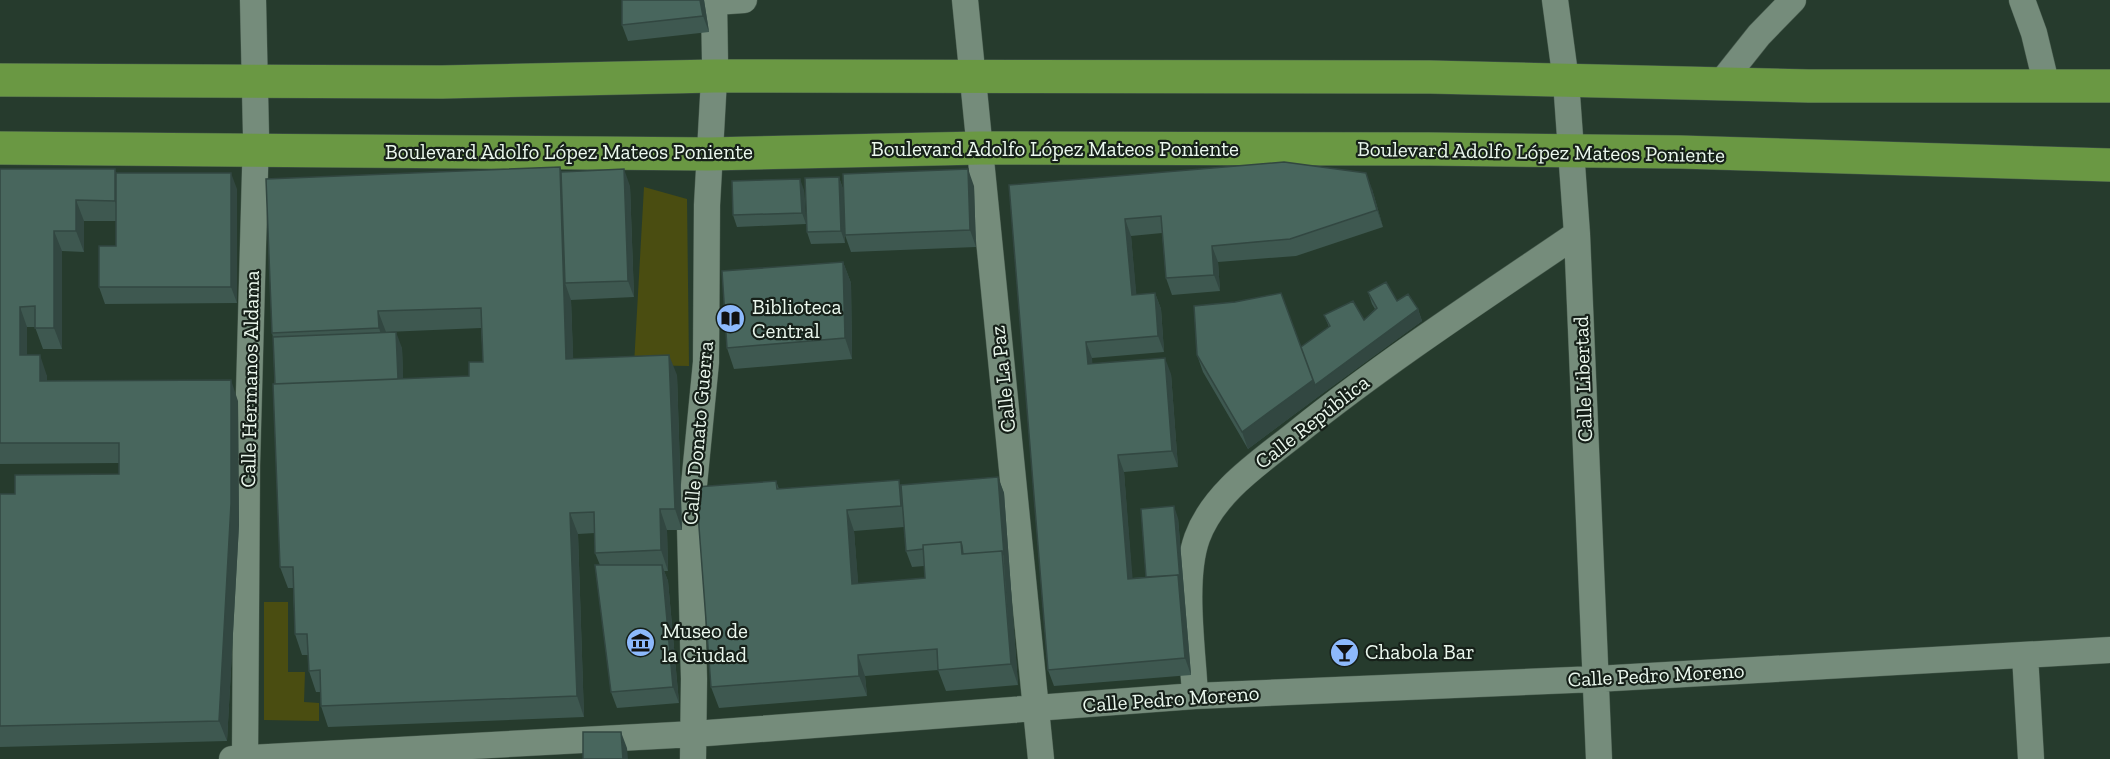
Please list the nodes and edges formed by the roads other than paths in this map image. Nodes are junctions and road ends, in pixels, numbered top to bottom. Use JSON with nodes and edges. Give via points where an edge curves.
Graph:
{"nodes":[{"id":1,"x":253,"y":0,"type":"edge"},
{"id":2,"x":744,"y":0,"type":"edge"},
{"id":3,"x":965,"y":0,"type":"edge"},
{"id":4,"x":1555,"y":0,"type":"edge"},
{"id":5,"x":1793,"y":0,"type":"edge"},
{"id":6,"x":2022,"y":0,"type":"edge"},
{"id":7,"x":714,"y":1,"type":"edge"},
{"id":8,"x":714,"y":76,"type":"junction"},
{"id":9,"x":972,"y":77,"type":"junction"},
{"id":10,"x":255,"y":79,"type":"junction"},
{"id":11,"x":0,"y":80,"type":"edge"},
{"id":12,"x":1566,"y":81,"type":"junction"},
{"id":13,"x":1720,"y":84,"type":"junction"},
{"id":14,"x":2110,"y":86,"type":"edge"},
{"id":15,"x":2047,"y":87,"type":"junction"},
{"id":16,"x":0,"y":148,"type":"edge"},
{"id":17,"x":980,"y":148,"type":"junction"},
{"id":18,"x":256,"y":151,"type":"junction"},
{"id":19,"x":1571,"y":152,"type":"junction"},
{"id":20,"x":709,"y":154,"type":"junction"},
{"id":21,"x":2110,"y":165,"type":"edge"},
{"id":22,"x":1576,"y":234,"type":"junction"},
{"id":23,"x":2110,"y":650,"type":"edge"},
{"id":24,"x":2025,"y":655,"type":"junction"},
{"id":25,"x":1596,"y":679,"type":"junction"},
{"id":26,"x":1195,"y":696,"type":"junction"},
{"id":27,"x":1035,"y":708,"type":"junction"},
{"id":28,"x":693,"y":747,"type":"edge"},
{"id":29,"x":232,"y":759,"type":"edge"},
{"id":30,"x":245,"y":759,"type":"edge"},
{"id":31,"x":1041,"y":759,"type":"edge"},
{"id":32,"x":1599,"y":759,"type":"edge"},
{"id":33,"x":2031,"y":759,"type":"edge"}],
"edges":[{"from":1,"to":10,"type":"street","name":"Calle Hermanos Aldama"},
{"from":2,"to":7,"type":"street"},
{"from":3,"to":9,"type":"street","name":"Calle La Paz"},
{"from":4,"to":12,"type":"street","name":"Calle Libertad"},
{"from":5,"to":13,"type":"street"},
{"from":6,"to":15,"type":"street"},
{"from":7,"to":8,"type":"street","name":"Calle Donato Guerra"},
{"from":8,"to":9,"type":"main road"},
{"from":8,"to":10,"type":"main road","via":[[442,82]]},
{"from":8,"to":20,"type":"street","name":"Calle Donato Guerra"},
{"from":9,"to":12,"type":"main road","via":[[1406,76]]},
{"from":9,"to":17,"type":"street","name":"Calle La Paz"},
{"from":10,"to":11,"type":"main road"},
{"from":10,"to":18,"type":"street","name":"Calle Hermanos Aldama"},
{"from":12,"to":13,"type":"main road"},
{"from":12,"to":19,"type":"street","name":"Calle Libertad"},
{"from":13,"to":15,"type":"main road"},
{"from":14,"to":15,"type":"main road"},
{"from":16,"to":18,"type":"main road","name":"Boulevard Adolfo López Mateos Poniente"},
{"from":17,"to":19,"type":"main road","name":"Boulevard Adolfo López Mateos Poniente"},
{"from":17,"to":20,"type":"main road","name":"Boulevard Adolfo López Mateos Poniente"},
{"from":17,"to":27,"type":"street","name":"Calle La Paz"},
{"from":18,"to":20,"type":"main road","name":"Boulevard Adolfo López Mateos Poniente"},
{"from":18,"to":30,"type":"street","name":"Calle Hermanos Aldama","via":[[247,466]]},
{"from":19,"to":21,"type":"main road","name":"Boulevard Adolfo López Mateos Poniente"},
{"from":19,"to":22,"type":"street","name":"Calle Libertad"},
{"from":20,"to":28,"type":"street","name":"Calle Donato Guerra","via":[[706,362],[690,526]]},
{"from":22,"to":25,"type":"street","name":"Calle Libertad"},
{"from":22,"to":26,"type":"street","name":"Calle República","via":[[1350,390],[1240,478],[1212,510],[1197,537],[1190,568]]},
{"from":23,"to":24,"type":"street","name":"Calle Pedro Moreno"},
{"from":24,"to":25,"type":"street","name":"Calle Pedro Moreno"},
{"from":24,"to":33,"type":"street"},
{"from":25,"to":26,"type":"street","name":"Calle Pedro Moreno"},
{"from":25,"to":32,"type":"street","name":"Calle Libertad"},
{"from":26,"to":27,"type":"street","name":"Calle Pedro Moreno"},
{"from":27,"to":28,"type":"street","name":"Calle Pedro Moreno"},
{"from":27,"to":31,"type":"street","name":"Calle La Paz"},
{"from":28,"to":30,"type":"street","name":"Calle Pedro Moreno"},
{"from":29,"to":30,"type":"street","name":"Calle Pedro Moreno"}]}
